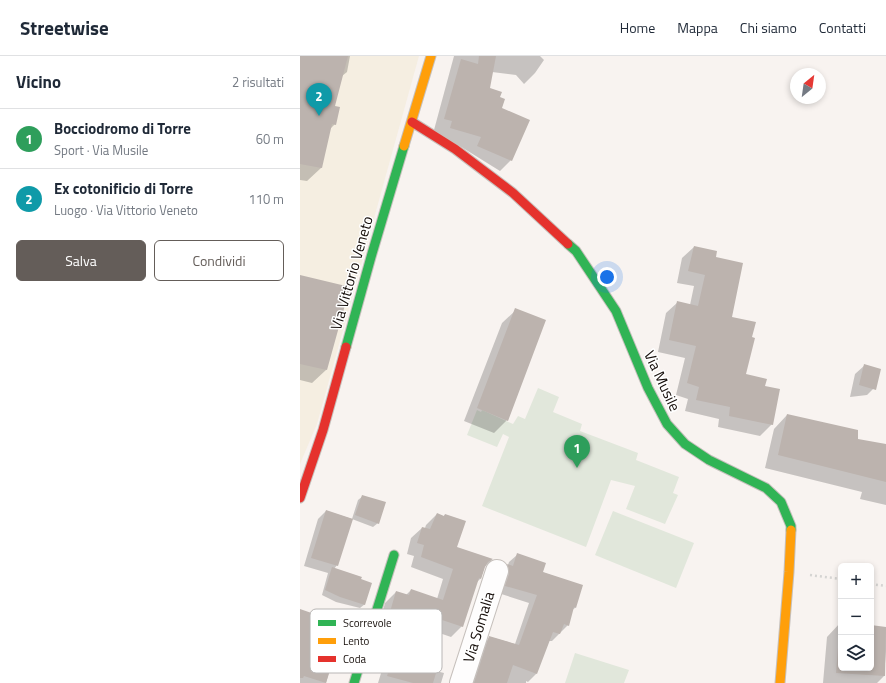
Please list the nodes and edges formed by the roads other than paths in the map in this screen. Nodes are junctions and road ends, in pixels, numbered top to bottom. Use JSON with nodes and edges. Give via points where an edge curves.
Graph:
{"nodes":[{"id":1,"x":431,"y":56,"type":"edge"},
{"id":2,"x":412,"y":122,"type":"junction"},
{"id":3,"x":300,"y":498,"type":"edge"},
{"id":4,"x":394,"y":555,"type":"dead end"},
{"id":5,"x":496,"y":571,"type":"dead end"},
{"id":6,"x":377,"y":609,"type":"edge"},
{"id":7,"x":357,"y":673,"type":"edge"},
{"id":8,"x":354,"y":683,"type":"edge"},
{"id":9,"x":461,"y":683,"type":"edge"},
{"id":10,"x":780,"y":683,"type":"edge"}],
"edges":[{"from":1,"to":2,"type":"street","name":"Via Vittorio Veneto"},
{"from":2,"to":3,"type":"street","name":"Via Vittorio Veneto","via":[[370,257],[323,430]]},
{"from":2,"to":10,"type":"street","name":"Via Musile","via":[[455,149],[513,193],[576,252],[616,311],[648,388],[667,424],[685,444],[709,460],[766,488],[781,502],[791,526]]},
{"from":4,"to":6,"type":"street"},
{"from":5,"to":9,"type":"street","name":"Via Somalia"},
{"from":7,"to":8,"type":"street"}]}
